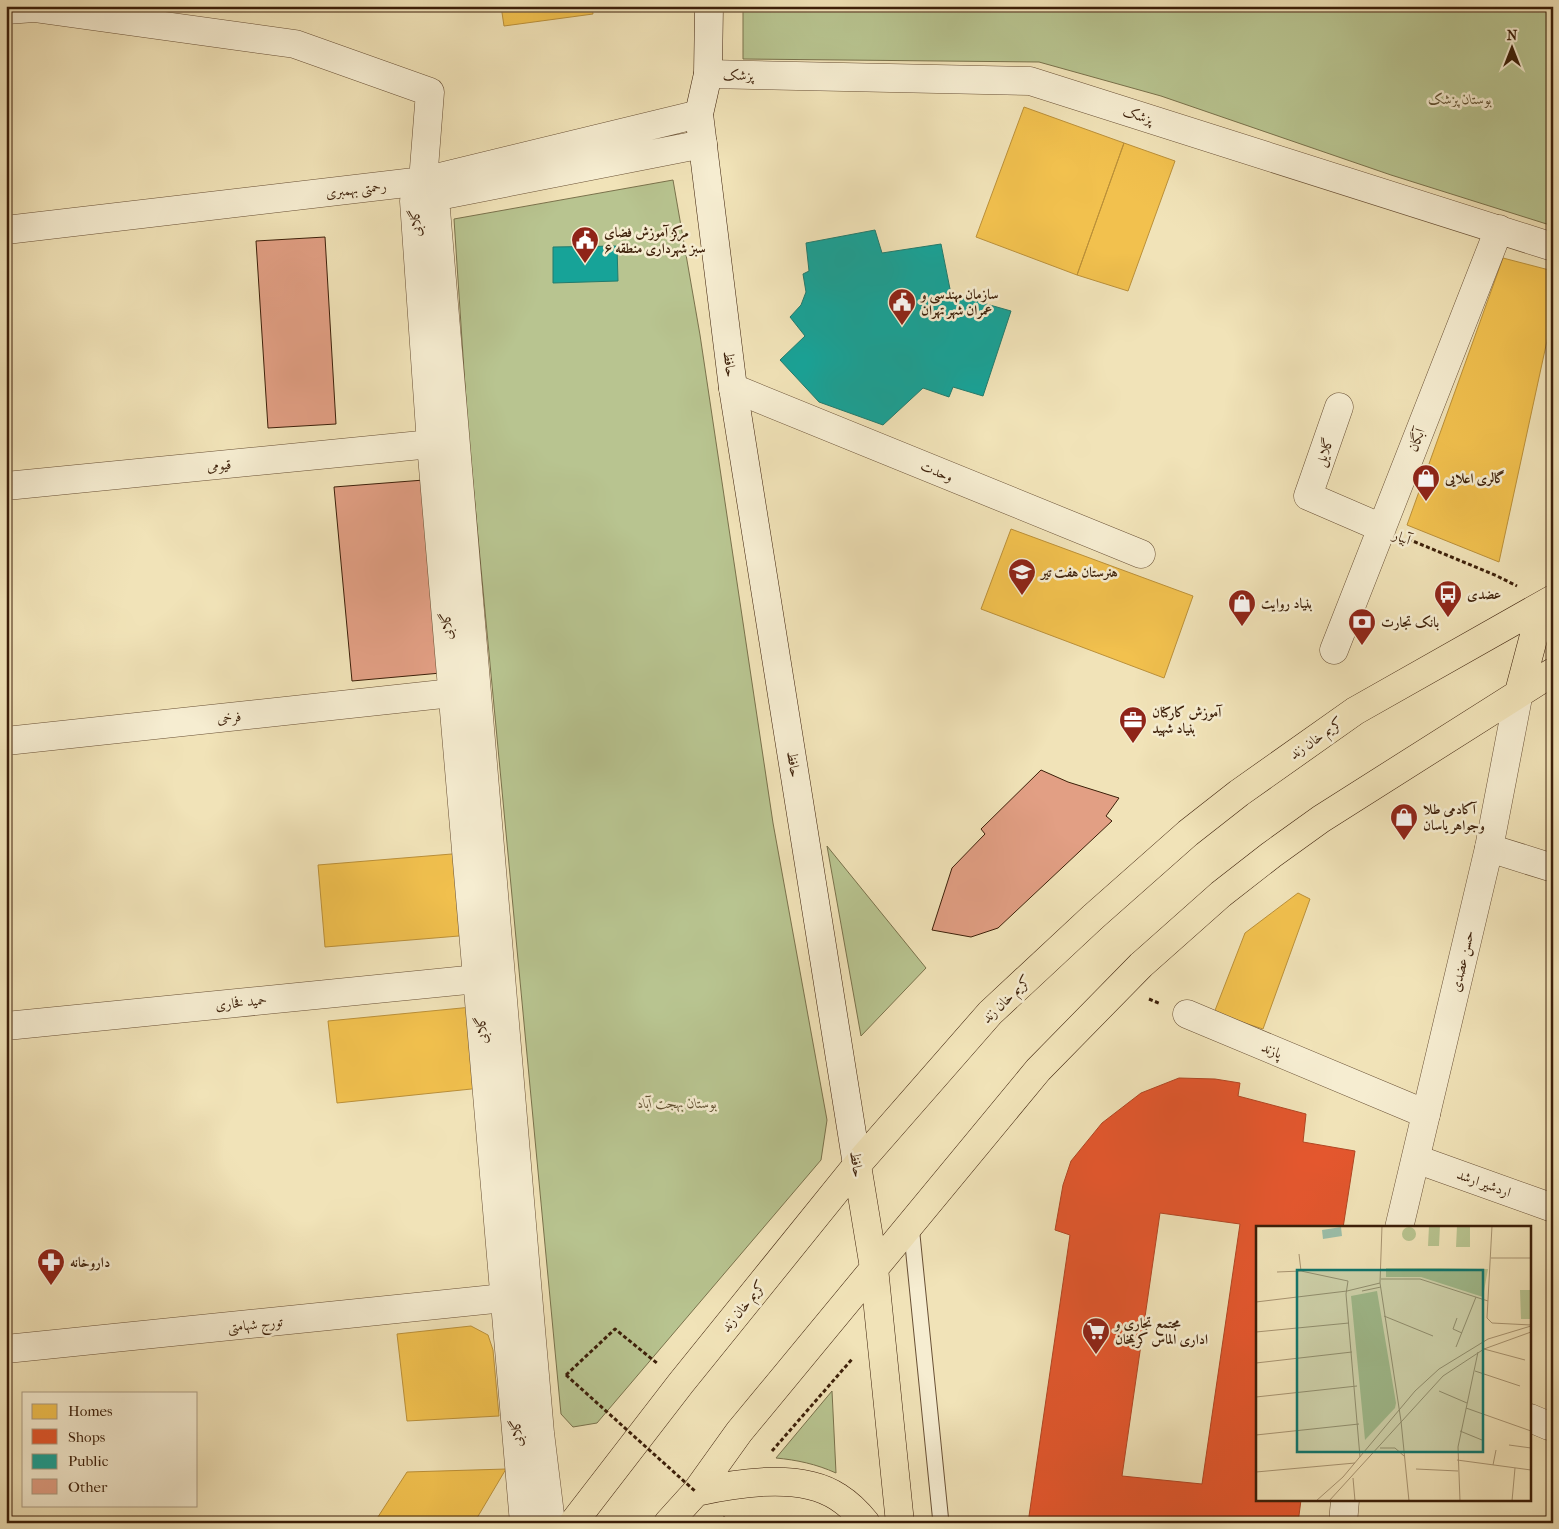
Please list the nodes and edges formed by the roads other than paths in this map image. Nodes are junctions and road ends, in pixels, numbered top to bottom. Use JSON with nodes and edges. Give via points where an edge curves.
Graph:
{"nodes":[{"id":1,"x":709,"y":6,"type":"edge"},
{"id":2,"x":34,"y":7,"type":"edge"},
{"id":3,"x":6,"y":10,"type":"edge"},
{"id":4,"x":708,"y":74,"type":"junction"},
{"id":5,"x":699,"y":114,"type":"junction"},
{"id":6,"x":703,"y":144,"type":"junction"},
{"id":7,"x":424,"y":193,"type":"junction"},
{"id":8,"x":1499,"y":229,"type":"junction"},
{"id":9,"x":6,"y":230,"type":"edge"},
{"id":10,"x":1553,"y":247,"type":"edge"},
{"id":11,"x":733,"y":388,"type":"junction"},
{"id":12,"x":1338,"y":407,"type":"dead end"},
{"id":13,"x":443,"y":442,"type":"junction"},
{"id":14,"x":6,"y":486,"type":"edge"},
{"id":15,"x":1308,"y":496,"type":"joint"},
{"id":16,"x":1382,"y":528,"type":"junction"},
{"id":17,"x":1140,"y":554,"type":"dead end"},
{"id":18,"x":1550,"y":601,"type":"edge"},
{"id":19,"x":1334,"y":650,"type":"dead end"},
{"id":20,"x":1553,"y":672,"type":"edge"},
{"id":21,"x":464,"y":692,"type":"junction"},
{"id":22,"x":1519,"y":692,"type":"junction"},
{"id":23,"x":6,"y":741,"type":"edge"},
{"id":24,"x":1488,"y":848,"type":"junction"},
{"id":25,"x":1553,"y":868,"type":"edge"},
{"id":26,"x":489,"y":978,"type":"junction"},
{"id":27,"x":1187,"y":1014,"type":"road end"},
{"id":28,"x":6,"y":1026,"type":"edge"},
{"id":29,"x":1426,"y":1114,"type":"junction"},
{"id":30,"x":1416,"y":1159,"type":"junction"},
{"id":31,"x":857,"y":1164,"type":"junction"},
{"id":32,"x":1553,"y":1208,"type":"edge"},
{"id":33,"x":910,"y":1225,"type":"junction"},
{"id":34,"x":1399,"y":1226,"type":"edge"},
{"id":35,"x":874,"y":1268,"type":"junction"},
{"id":36,"x":516,"y":1297,"type":"junction"},
{"id":37,"x":6,"y":1349,"type":"edge"},
{"id":38,"x":696,"y":1492,"type":"junction"},
{"id":39,"x":1344,"y":1502,"type":"edge"},
{"id":40,"x":524,"y":1523,"type":"edge"},
{"id":41,"x":550,"y":1523,"type":"edge"},
{"id":42,"x":573,"y":1523,"type":"edge"},
{"id":43,"x":668,"y":1523,"type":"edge"},
{"id":44,"x":866,"y":1523,"type":"edge"},
{"id":45,"x":900,"y":1523,"type":"edge"},
{"id":46,"x":941,"y":1523,"type":"edge"},
{"id":47,"x":1343,"y":1523,"type":"edge"}],
"edges":[{"from":1,"to":4,"type":"street","name":"حافظ"},
{"from":2,"to":3,"type":"street"},
{"from":2,"to":7,"type":"street","name":"گلابی","via":[[296,44],[430,92]]},
{"from":4,"to":5,"type":"street","name":"حافظ"},
{"from":4,"to":8,"type":"street","name":"پزشک","via":[[1030,81]]},
{"from":5,"to":6,"type":"street","name":"حافظ"},
{"from":5,"to":7,"type":"street","name":"رحمتی بهمبری"},
{"from":6,"to":7,"type":"street","name":"رحمتی بهمبری"},
{"from":6,"to":11,"type":"street","name":"حافظ"},
{"from":7,"to":9,"type":"street","name":"رحمتی بهمبری"},
{"from":7,"to":13,"type":"street","name":"گلابی"},
{"from":8,"to":10,"type":"street","name":"پزشک"},
{"from":8,"to":16,"type":"street","name":"آبگان"},
{"from":11,"to":17,"type":"street","name":"وحدت"},
{"from":11,"to":31,"type":"street","name":"حافظ"},
{"from":12,"to":15,"type":"street","name":"گلایل"},
{"from":13,"to":14,"type":"street","name":"قیومی"},
{"from":13,"to":21,"type":"street","name":"گلابی"},
{"from":15,"to":16,"type":"street","name":"آبیار"},
{"from":16,"to":19,"type":"street","name":"آبگان"},
{"from":18,"to":22,"type":"main road","via":[[1536,628]]},
{"from":18,"to":31,"type":"main road","name":"کریم خان زند","via":[[1355,711],[1239,792],[1188,833],[990,1013]]},
{"from":20,"to":22,"type":"main road"},
{"from":21,"to":23,"type":"street","name":"فرخی"},
{"from":21,"to":26,"type":"street","name":"گلابی"},
{"from":22,"to":24,"type":"street","name":"حسن عضدی"},
{"from":22,"to":33,"type":"main road","via":[[1321,819],[1221,894],[1118,987],[1038,1070]]},
{"from":24,"to":25,"type":"street"},
{"from":24,"to":29,"type":"street","name":"حسن عضدی"},
{"from":26,"to":28,"type":"street","name":"حمید فخاری"},
{"from":26,"to":36,"type":"street","name":"گلابی"},
{"from":27,"to":29,"type":"street","name":"پازند"},
{"from":29,"to":30,"type":"street","name":"حسن عضدی"},
{"from":30,"to":32,"type":"street","name":"اردشیر ارشد"},
{"from":30,"to":34,"type":"street","name":"حسن عضدی"},
{"from":31,"to":35,"type":"main road","name":"حافظ"},
{"from":31,"to":42,"type":"main road","name":"کریم خان زند"},
{"from":33,"to":35,"type":"main road"},
{"from":33,"to":46,"type":"lane"},
{"from":35,"to":38,"type":"main road","via":[[739,1432]]},
{"from":35,"to":45,"type":"main road","name":"حافظ"},
{"from":36,"to":37,"type":"street","name":"تورج شهامتی"},
{"from":36,"to":40,"type":"street","name":"گلابی"},
{"from":36,"to":41,"type":"street","name":"گلابی","via":[[540,1433]]},
{"from":38,"to":43,"type":"main road"},
{"from":38,"to":44,"type":"main road","via":[[746,1483],[796,1483],[837,1496]]},
{"from":39,"to":47,"type":"street"}]}
